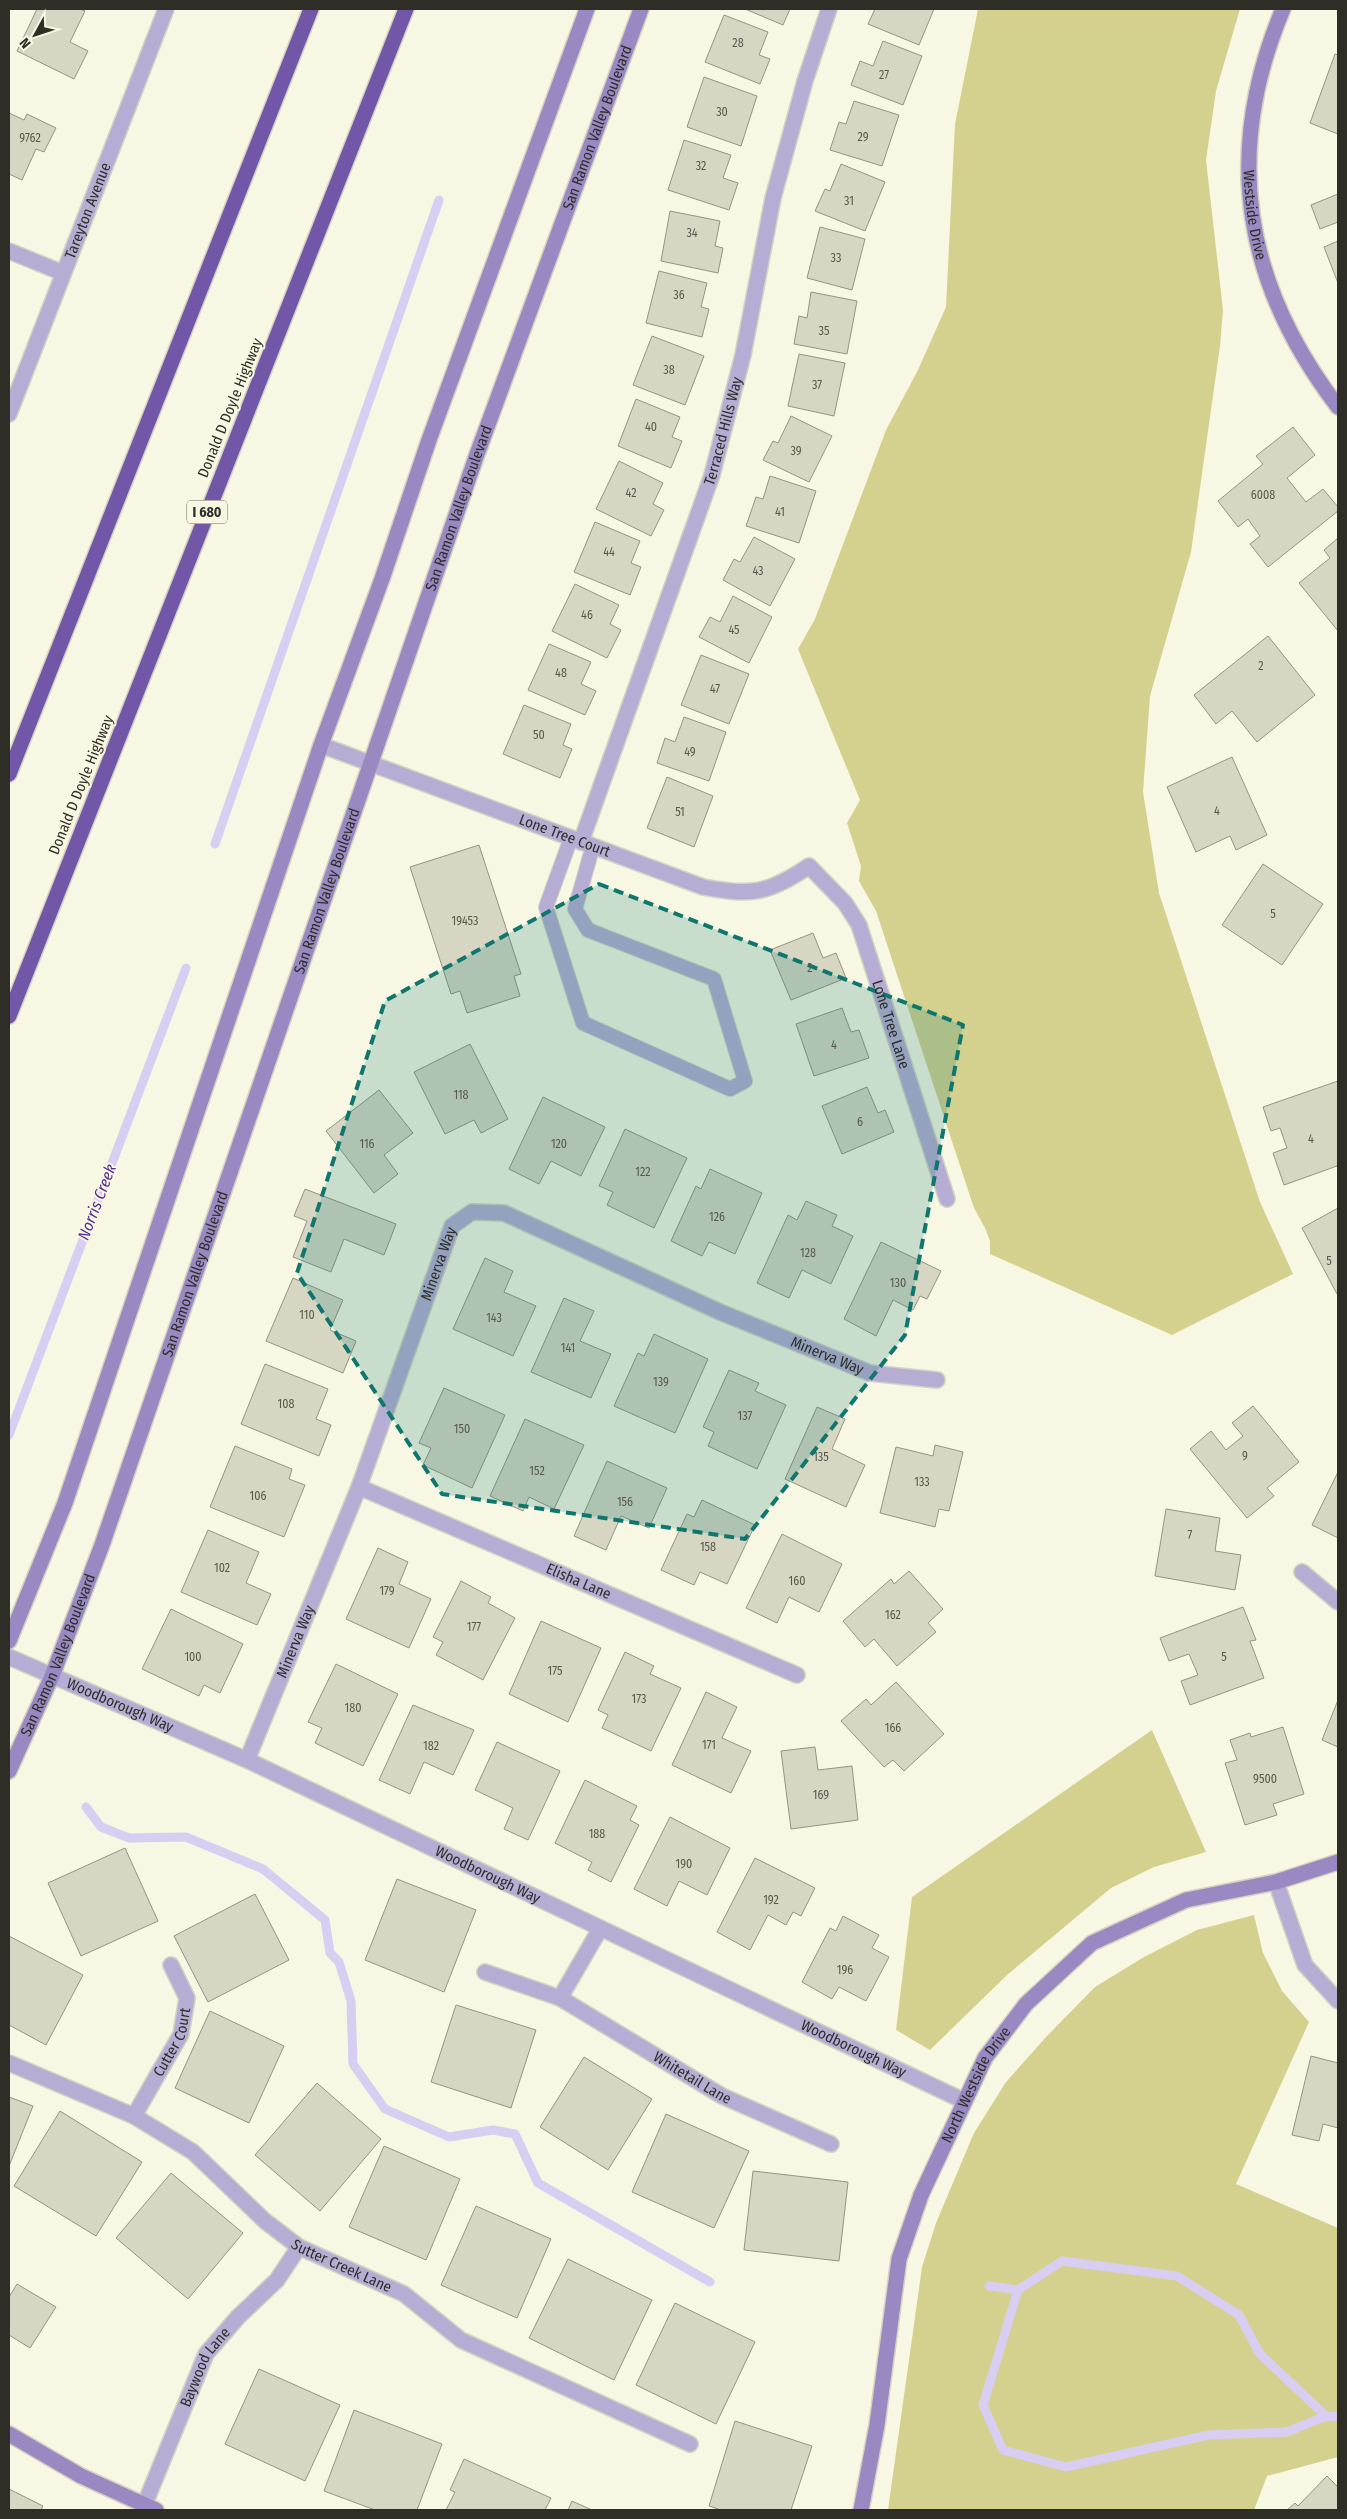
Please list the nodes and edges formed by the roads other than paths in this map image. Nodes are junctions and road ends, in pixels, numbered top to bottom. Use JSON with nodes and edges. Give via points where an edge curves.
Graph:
{"nodes":[{"id":1,"x":166,"y":9,"type":"edge"},
{"id":2,"x":311,"y":9,"type":"edge"},
{"id":3,"x":406,"y":9,"type":"edge"},
{"id":4,"x":587,"y":9,"type":"edge"},
{"id":5,"x":641,"y":9,"type":"edge"},
{"id":6,"x":829,"y":9,"type":"edge"},
{"id":7,"x":1283,"y":9,"type":"edge"},
{"id":8,"x":9,"y":252,"type":"edge"},
{"id":9,"x":63,"y":273,"type":"junction"},
{"id":10,"x":1338,"y":407,"type":"edge"},
{"id":11,"x":9,"y":414,"type":"edge"},
{"id":12,"x":321,"y":745,"type":"junction"},
{"id":13,"x":370,"y":763,"type":"junction"},
{"id":14,"x":9,"y":774,"type":"edge"},
{"id":15,"x":582,"y":842,"type":"junction"},
{"id":16,"x":809,"y":866,"type":"joint"},
{"id":17,"x":9,"y":1016,"type":"edge"},
{"id":18,"x":947,"y":1199,"type":"dead end"},
{"id":19,"x":937,"y":1380,"type":"dead end"},
{"id":20,"x":359,"y":1488,"type":"junction"},
{"id":21,"x":1302,"y":1572,"type":"dead end"},
{"id":22,"x":1338,"y":1602,"type":"edge"},
{"id":23,"x":9,"y":1641,"type":"edge"},
{"id":24,"x":9,"y":1657,"type":"edge"},
{"id":25,"x":797,"y":1675,"type":"dead end"},
{"id":26,"x":52,"y":1676,"type":"junction"},
{"id":27,"x":247,"y":1760,"type":"junction"},
{"id":28,"x":9,"y":1771,"type":"edge"},
{"id":29,"x":1338,"y":1862,"type":"edge"},
{"id":30,"x":1276,"y":1882,"type":"junction"},
{"id":31,"x":600,"y":1929,"type":"junction"},
{"id":32,"x":171,"y":1965,"type":"dead end"},
{"id":33,"x":485,"y":1972,"type":"dead end"},
{"id":34,"x":560,"y":1998,"type":"junction"},
{"id":35,"x":1338,"y":2001,"type":"edge"},
{"id":36,"x":9,"y":2063,"type":"edge"},
{"id":37,"x":964,"y":2101,"type":"junction"},
{"id":38,"x":134,"y":2116,"type":"junction"},
{"id":39,"x":831,"y":2144,"type":"dead end"},
{"id":40,"x":299,"y":2248,"type":"junction"},
{"id":41,"x":9,"y":2434,"type":"edge"},
{"id":42,"x":690,"y":2444,"type":"dead end"},
{"id":43,"x":150,"y":2508,"type":"edge"},
{"id":44,"x":862,"y":2510,"type":"edge"}],
"edges":[{"from":1,"to":9,"type":"street","name":"Tareyton Avenue"},
{"from":2,"to":14,"type":"highway"},
{"from":3,"to":17,"type":"highway","name":"Donald D Doyle Highway","number":"I 680"},
{"from":4,"to":12,"type":"main road","via":[[428,440]]},
{"from":5,"to":13,"type":"main road","name":"San Ramon Valley Boulevard","via":[[476,457]]},
{"from":6,"to":15,"type":"street","name":"Terraced Hills Way","via":[[773,198],[743,355],[712,475]]},
{"from":7,"to":10,"type":"main road","name":"Westside Drive","via":[[1255,94],[1250,135],[1250,203],[1262,265],[1278,310],[1299,351]]},
{"from":8,"to":9,"type":"street"},
{"from":9,"to":11,"type":"street","name":"Tareyton Avenue"},
{"from":12,"to":13,"type":"street","name":"Lone Tree Court"},
{"from":12,"to":23,"type":"main road","via":[[65,1503]]},
{"from":13,"to":15,"type":"street","name":"Lone Tree Court"},
{"from":13,"to":26,"type":"main road","name":"San Ramon Valley Boulevard","via":[[141,1433]]},
{"from":15,"to":15,"type":"lane","via":[[584,878],[575,909],[588,930],[714,979],[745,1081],[730,1089],[583,1023],[546,907],[561,866]]},
{"from":15,"to":16,"type":"street","name":"Lone Tree Court","via":[[703,887],[740,894],[768,889]]},
{"from":16,"to":18,"type":"street","name":"Lone Tree Lane","via":[[845,903],[859,925]]},
{"from":19,"to":20,"type":"street","name":"Minerva Way","via":[[870,1373],[720,1312],[504,1213],[472,1212],[452,1226]]},
{"from":20,"to":25,"type":"street","name":"Elisha Lane"},
{"from":20,"to":27,"type":"street","name":"Minerva Way"},
{"from":21,"to":22,"type":"street"},
{"from":24,"to":26,"type":"street","name":"Woodborough Way"},
{"from":26,"to":27,"type":"street","name":"Woodborough Way"},
{"from":26,"to":28,"type":"main road","name":"San Ramon Valley Boulevard"},
{"from":27,"to":31,"type":"street","name":"Woodborough Way"},
{"from":29,"to":30,"type":"main road","name":"North Westside Drive"},
{"from":30,"to":35,"type":"street","via":[[1305,1965]]},
{"from":30,"to":37,"type":"main road","name":"North Westside Drive","via":[[1186,1900],[1092,1943],[1026,2004],[984,2058]]},
{"from":31,"to":34,"type":"street"},
{"from":31,"to":37,"type":"street","name":"Woodborough Way"},
{"from":32,"to":38,"type":"street","name":"Cutter Court","via":[[187,1998],[181,2034]]},
{"from":33,"to":34,"type":"street","name":"Whitetail Lane"},
{"from":34,"to":39,"type":"street","name":"Whitetail Lane","via":[[722,2096]]},
{"from":36,"to":38,"type":"street","name":"Sutter Creek Lane"},
{"from":37,"to":44,"type":"main road","name":"North Westside Drive","via":[[922,2195],[899,2259]]},
{"from":38,"to":40,"type":"street","name":"Sutter Creek Lane","via":[[193,2152],[265,2221]]},
{"from":40,"to":42,"type":"street","name":"Sutter Creek Lane","via":[[404,2294],[461,2340]]},
{"from":40,"to":43,"type":"street","name":"Baywood Lane","via":[[277,2280],[238,2317],[206,2354]]},
{"from":41,"to":43,"type":"main road","via":[[81,2476]]}]}
